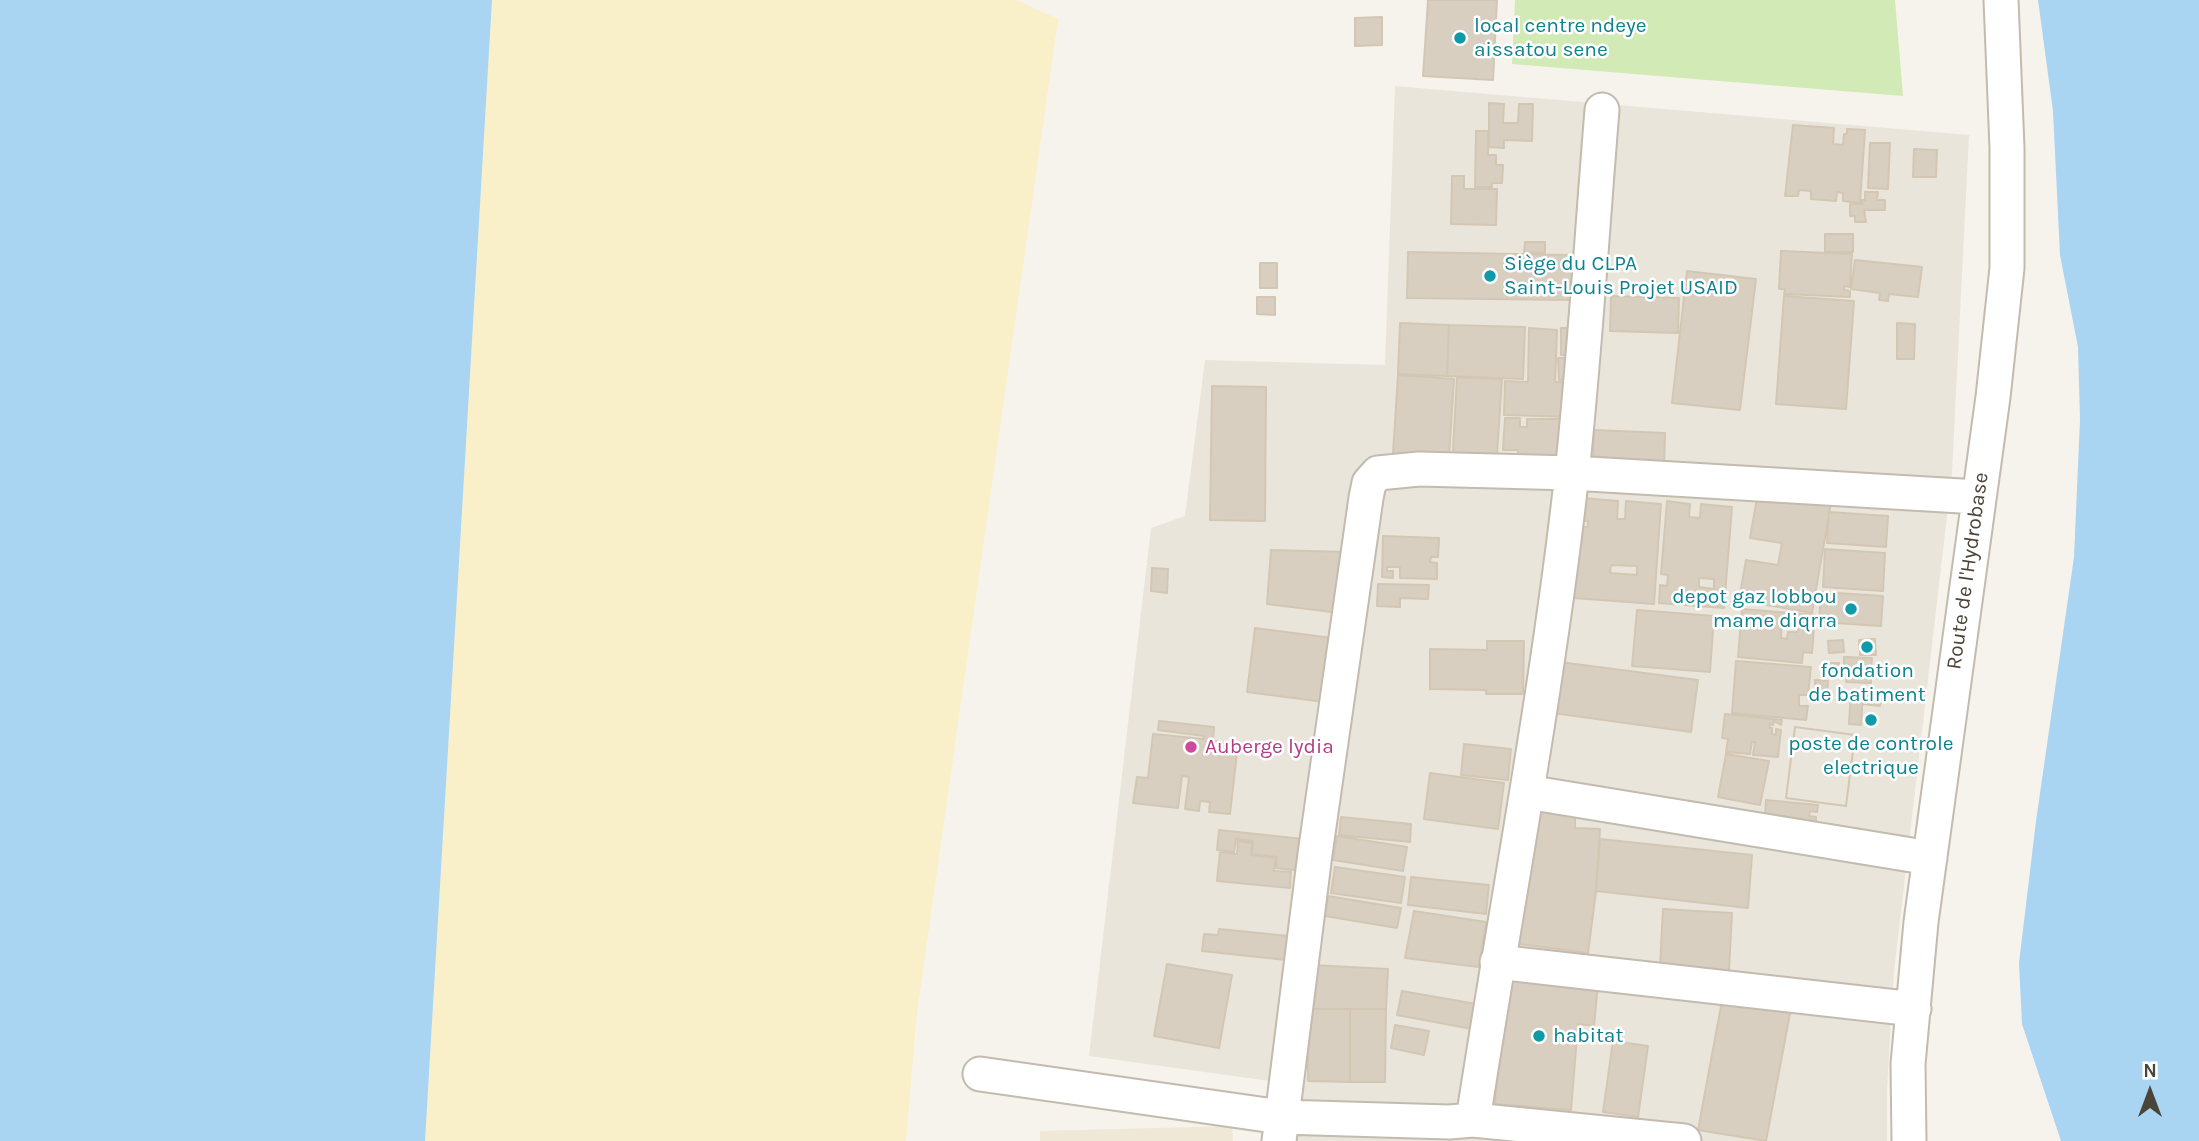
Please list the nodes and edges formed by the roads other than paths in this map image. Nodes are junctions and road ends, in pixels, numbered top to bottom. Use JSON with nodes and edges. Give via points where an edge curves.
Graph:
{"nodes":[{"id":1,"x":2001,"y":0,"type":"edge"},
{"id":2,"x":1602,"y":110,"type":"dead end"},
{"id":3,"x":1572,"y":473,"type":"junction"},
{"id":4,"x":1978,"y":497,"type":"junction"},
{"id":5,"x":1527,"y":792,"type":"junction"},
{"id":6,"x":1930,"y":858,"type":"junction"},
{"id":7,"x":1497,"y":962,"type":"junction"},
{"id":8,"x":1914,"y":1009,"type":"junction"},
{"id":9,"x":980,"y":1074,"type":"dead end"},
{"id":10,"x":1457,"y":1128,"type":"edge"},
{"id":11,"x":1280,"y":1129,"type":"edge"},
{"id":12,"x":1677,"y":1141,"type":"edge"},
{"id":13,"x":1909,"y":1141,"type":"edge"}],
"edges":[{"from":1,"to":4,"type":"street","name":"Route de l'Hydrobase","via":[[2007,268]]},
{"from":2,"to":3,"type":"street"},
{"from":3,"to":4,"type":"street"},
{"from":3,"to":5,"type":"street"},
{"from":3,"to":11,"type":"street","via":[[1394,470],[1378,473],[1369,483]]},
{"from":4,"to":6,"type":"street","name":"Route de l'Hydrobase"},
{"from":5,"to":6,"type":"street"},
{"from":5,"to":7,"type":"street"},
{"from":6,"to":8,"type":"street","name":"Route de l'Hydrobase"},
{"from":7,"to":8,"type":"street"},
{"from":7,"to":10,"type":"street"},
{"from":8,"to":13,"type":"street","name":"Route de l'Hydrobase","via":[[1908,1064]]},
{"from":9,"to":11,"type":"street"},
{"from":10,"to":11,"type":"street"},
{"from":10,"to":12,"type":"street"}]}
